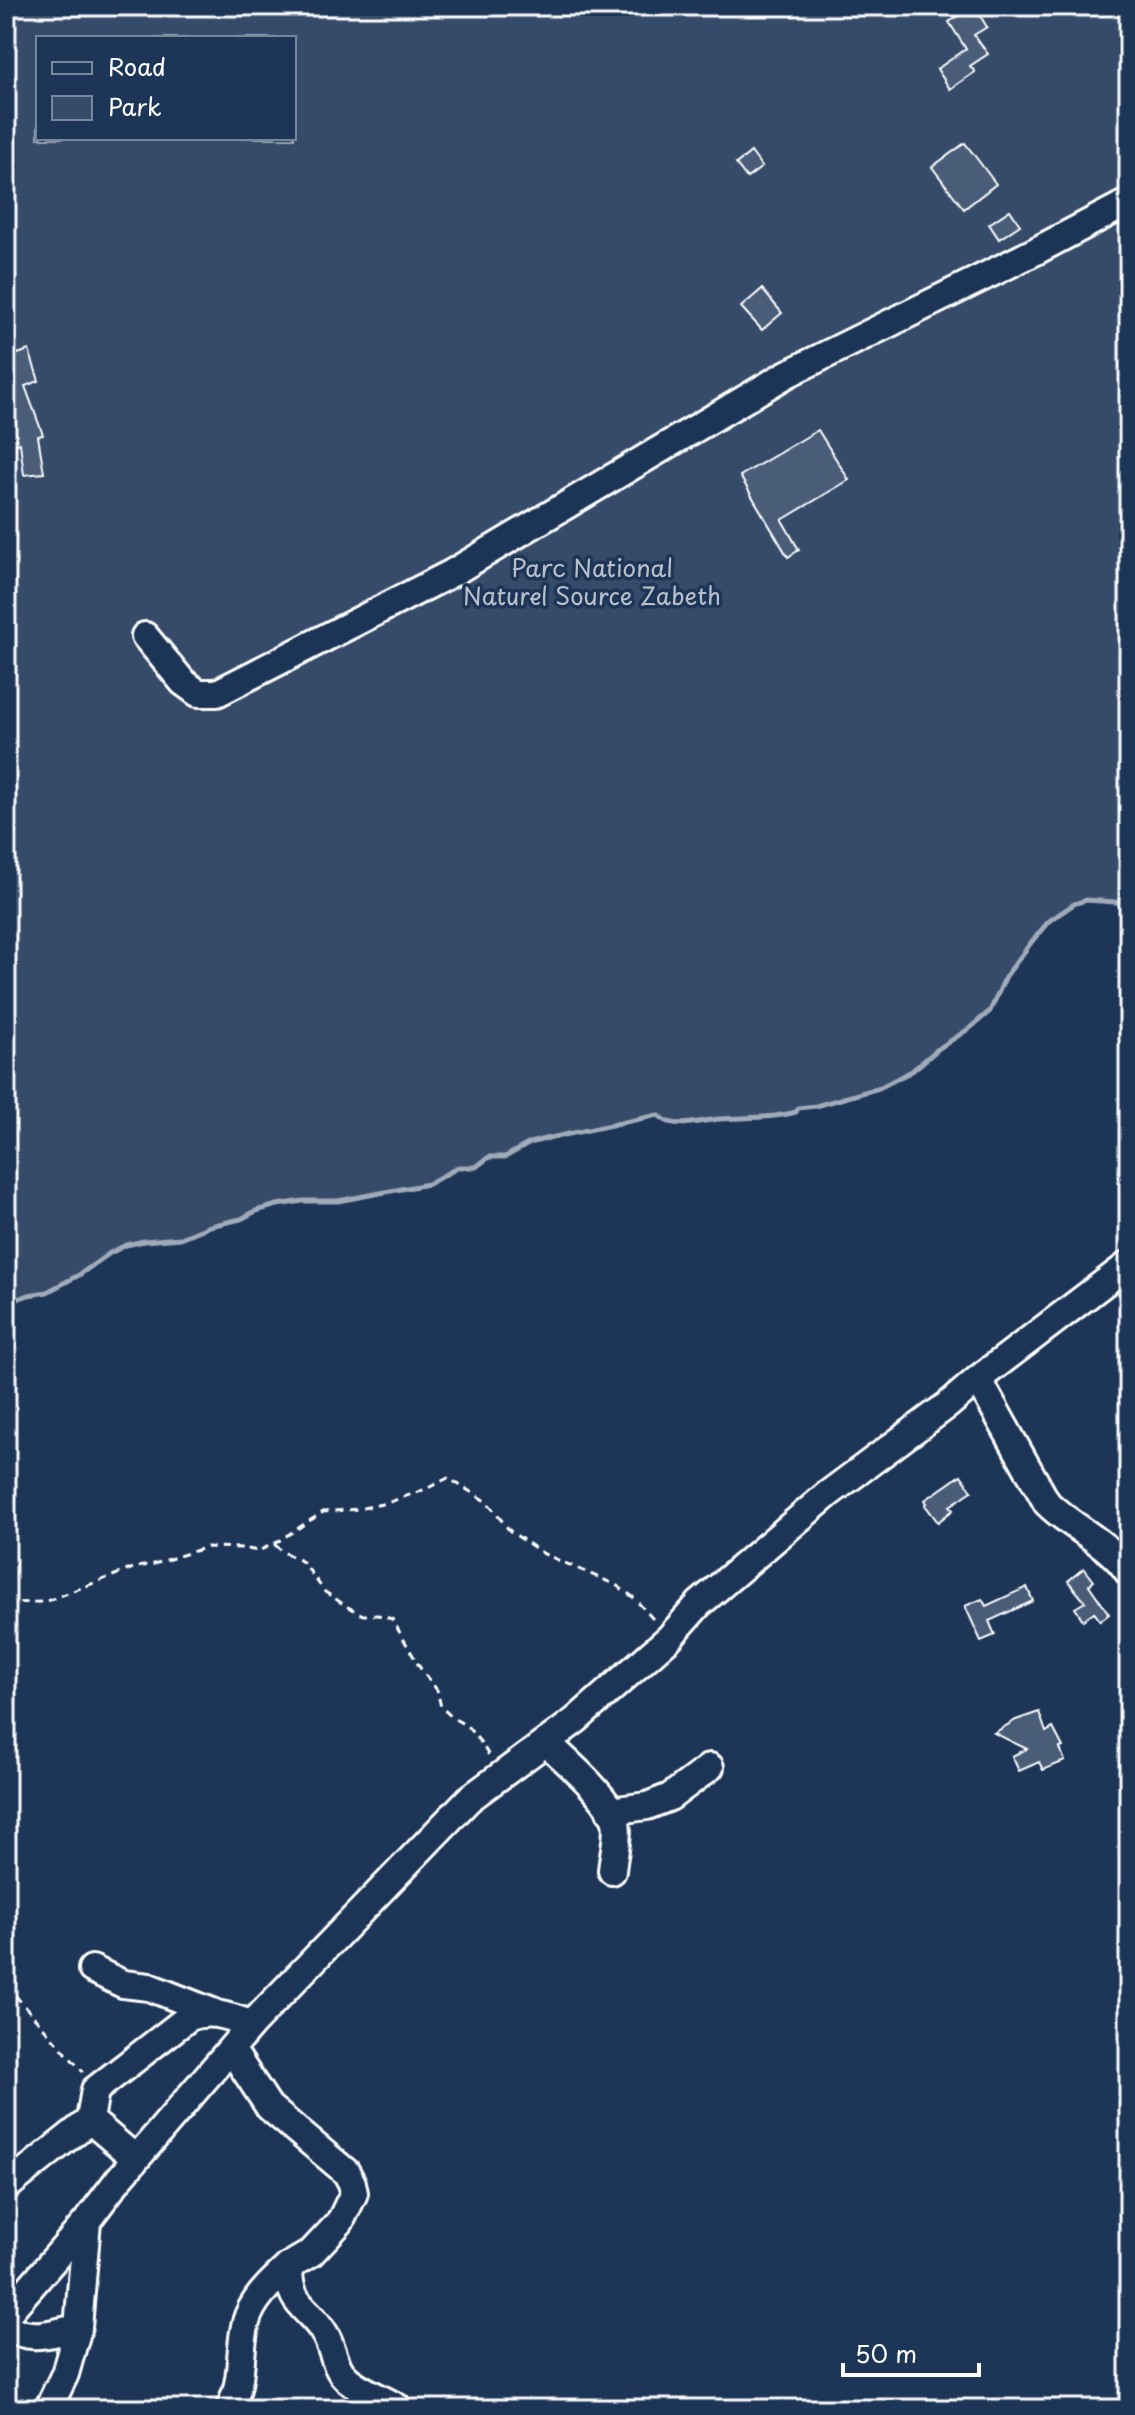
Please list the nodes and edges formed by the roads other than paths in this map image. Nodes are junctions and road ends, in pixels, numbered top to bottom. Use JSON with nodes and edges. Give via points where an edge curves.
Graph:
{"nodes":[{"id":1,"x":1129,"y":202,"type":"edge"},
{"id":2,"x":145,"y":636,"type":"dead end"},
{"id":3,"x":1129,"y":1264,"type":"edge"},
{"id":4,"x":978,"y":1379,"type":"junction"},
{"id":5,"x":1129,"y":1573,"type":"edge"},
{"id":6,"x":546,"y":1742,"type":"junction"},
{"id":7,"x":710,"y":1767,"type":"dead end"},
{"id":8,"x":610,"y":1811,"type":"junction"},
{"id":9,"x":612,"y":1871,"type":"dead end"},
{"id":10,"x":92,"y":1969,"type":"dead end"},
{"id":11,"x":215,"y":2013,"type":"junction"},
{"id":12,"x":252,"y":2024,"type":"junction"},
{"id":13,"x":231,"y":2049,"type":"junction"},
{"id":14,"x":90,"y":2120,"type":"junction"},
{"id":15,"x":136,"y":2159,"type":"junction"},
{"id":16,"x":6,"y":2187,"type":"edge"},
{"id":17,"x":87,"y":2221,"type":"junction"},
{"id":18,"x":289,"y":2266,"type":"junction"},
{"id":19,"x":6,"y":2315,"type":"edge"},
{"id":20,"x":6,"y":2327,"type":"edge"},
{"id":21,"x":78,"y":2328,"type":"junction"},
{"id":22,"x":48,"y":2409,"type":"edge"},
{"id":23,"x":229,"y":2409,"type":"edge"},
{"id":24,"x":400,"y":2409,"type":"edge"}],
"edges":[{"from":1,"to":2,"type":"street","via":[[787,374],[452,573],[217,693],[198,693],[183,682]]},
{"from":3,"to":4,"type":"street"},
{"from":4,"to":5,"type":"street","via":[[1047,1503],[1118,1558]]},
{"from":4,"to":6,"type":"street","via":[[828,1494]]},
{"from":6,"to":8,"type":"street"},
{"from":6,"to":12,"type":"street","via":[[469,1799]]},
{"from":7,"to":8,"type":"street","via":[[670,1797]]},
{"from":8,"to":9,"type":"street","via":[[616,1824]]},
{"from":10,"to":11,"type":"street"},
{"from":11,"to":12,"type":"street"},
{"from":11,"to":14,"type":"street","via":[[189,2017],[95,2090]]},
{"from":12,"to":13,"type":"street"},
{"from":13,"to":15,"type":"street"},
{"from":13,"to":18,"type":"street","via":[[269,2107],[346,2172],[352,2183],[354,2193],[340,2222],[311,2253]]},
{"from":14,"to":15,"type":"street"},
{"from":14,"to":16,"type":"street"},
{"from":15,"to":17,"type":"street"},
{"from":17,"to":19,"type":"street"},
{"from":17,"to":21,"type":"street"},
{"from":18,"to":23,"type":"street","via":[[254,2304],[245,2323],[236,2397]]},
{"from":18,"to":24,"type":"street","via":[[294,2300],[325,2334],[341,2373]]},
{"from":20,"to":21,"type":"street","via":[[31,2337]]},
{"from":21,"to":22,"type":"street"}]}
